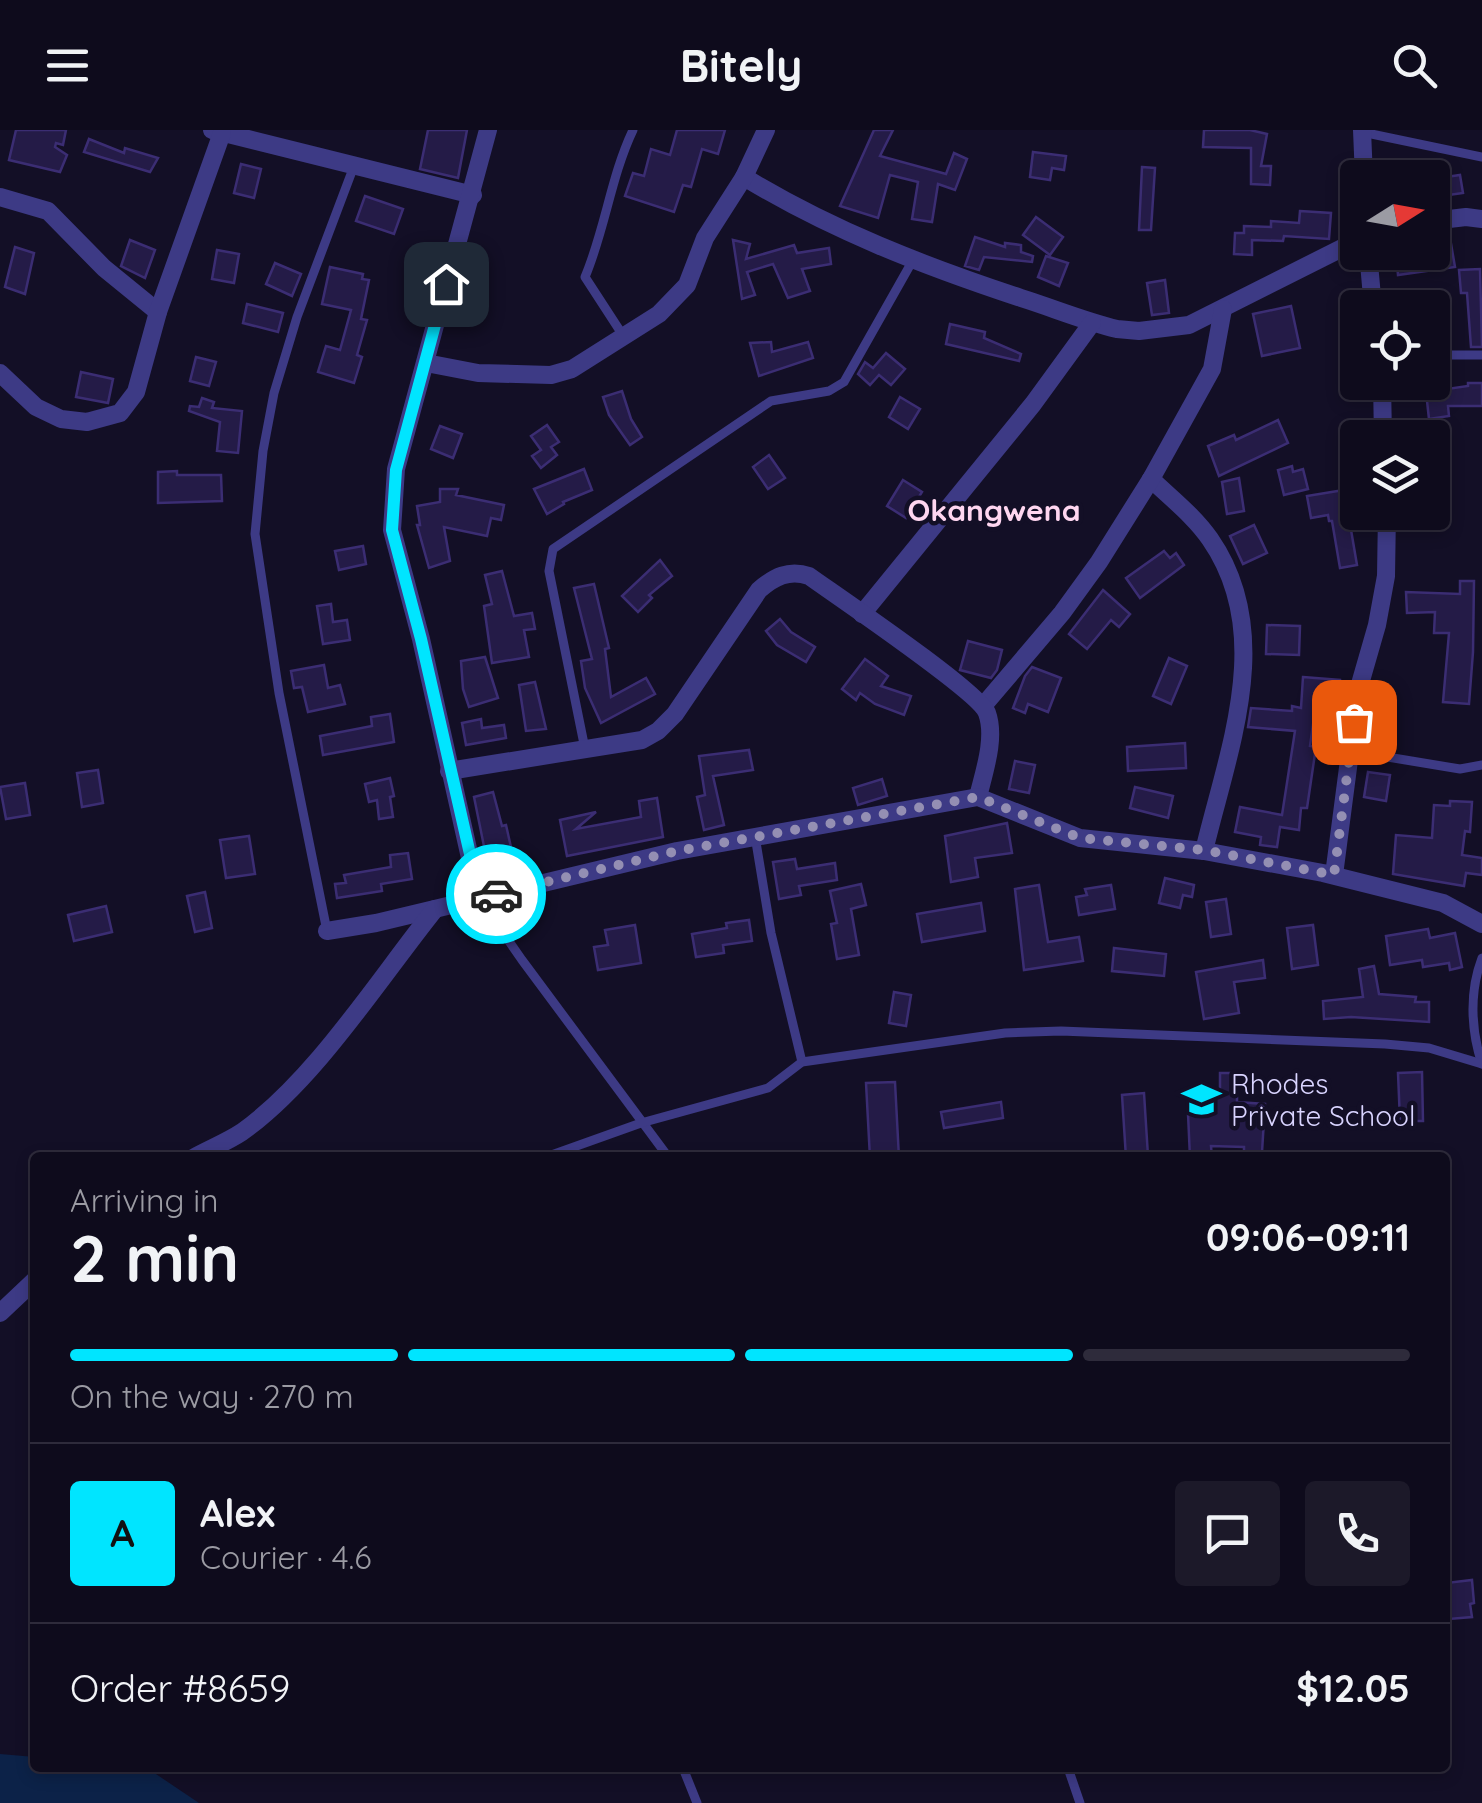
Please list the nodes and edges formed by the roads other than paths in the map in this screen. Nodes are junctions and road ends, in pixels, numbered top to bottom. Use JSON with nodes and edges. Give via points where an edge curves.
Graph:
{"nodes":[{"id":1,"x":488,"y":130,"type":"edge"},
{"id":2,"x":633,"y":130,"type":"edge"},
{"id":3,"x":766,"y":130,"type":"edge"},
{"id":4,"x":1362,"y":131,"type":"edge"},
{"id":5,"x":217,"y":132,"type":"edge"},
{"id":6,"x":1482,"y":157,"type":"edge"},
{"id":7,"x":1363,"y":160,"type":"edge"},
{"id":8,"x":354,"y":166,"type":"junction"},
{"id":9,"x":744,"y":177,"type":"junction"},
{"id":10,"x":472,"y":195,"type":"junction"},
{"id":11,"x":0,"y":197,"type":"edge"},
{"id":12,"x":1450,"y":218,"type":"edge"},
{"id":13,"x":1482,"y":219,"type":"edge"},
{"id":14,"x":1340,"y":249,"type":"edge"},
{"id":15,"x":914,"y":260,"type":"junction"},
{"id":16,"x":1223,"y":309,"type":"junction"},
{"id":17,"x":158,"y":312,"type":"junction"},
{"id":18,"x":1092,"y":323,"type":"junction"},
{"id":19,"x":624,"y":337,"type":"junction"},
{"id":20,"x":1450,"y":355,"type":"edge"},
{"id":21,"x":1482,"y":355,"type":"edge"},
{"id":22,"x":426,"y":364,"type":"junction"},
{"id":23,"x":0,"y":374,"type":"edge"},
{"id":24,"x":1151,"y":479,"type":"junction"},
{"id":25,"x":1386,"y":530,"type":"edge"},
{"id":26,"x":862,"y":614,"type":"junction"},
{"id":27,"x":983,"y":706,"type":"junction"},
{"id":28,"x":1351,"y":751,"type":"junction"},
{"id":29,"x":585,"y":752,"type":"junction"},
{"id":30,"x":1482,"y":765,"type":"edge"},
{"id":31,"x":449,"y":771,"type":"junction"},
{"id":32,"x":978,"y":797,"type":"junction"},
{"id":33,"x":755,"y":836,"type":"junction"},
{"id":34,"x":1204,"y":850,"type":"junction"},
{"id":35,"x":1334,"y":875,"type":"junction"},
{"id":36,"x":480,"y":898,"type":"junction"},
{"id":37,"x":436,"y":908,"type":"junction"},
{"id":38,"x":1482,"y":924,"type":"edge"},
{"id":39,"x":327,"y":931,"type":"joint"},
{"id":40,"x":1482,"y":958,"type":"edge"},
{"id":41,"x":802,"y":1062,"type":"junction"},
{"id":42,"x":642,"y":1123,"type":"junction"},
{"id":43,"x":205,"y":1152,"type":"edge"},
{"id":44,"x":560,"y":1152,"type":"edge"},
{"id":45,"x":664,"y":1152,"type":"edge"},
{"id":46,"x":30,"y":1285,"type":"edge"},
{"id":47,"x":0,"y":1313,"type":"edge"},
{"id":48,"x":685,"y":1772,"type":"edge"},
{"id":49,"x":1069,"y":1772,"type":"edge"},
{"id":50,"x":697,"y":1803,"type":"edge"},
{"id":51,"x":1080,"y":1803,"type":"edge"}],
"edges":[{"from":1,"to":10,"type":"street"},
{"from":2,"to":19,"type":"lane","via":[[584,277]]},
{"from":3,"to":9,"type":"street"},
{"from":4,"to":6,"type":"lane"},
{"from":4,"to":7,"type":"street"},
{"from":5,"to":8,"type":"street"},
{"from":5,"to":17,"type":"street"},
{"from":8,"to":10,"type":"street"},
{"from":8,"to":39,"type":"lane","via":[[274,392],[256,534],[279,693]]},
{"from":9,"to":15,"type":"street","via":[[807,214]]},
{"from":9,"to":19,"type":"street","via":[[705,238],[687,285]]},
{"from":10,"to":22,"type":"street"},
{"from":11,"to":17,"type":"street","via":[[48,211]]},
{"from":12,"to":13,"type":"street"},
{"from":14,"to":16,"type":"street"},
{"from":15,"to":18,"type":"street"},
{"from":15,"to":29,"type":"lane","via":[[844,382],[771,402],[552,549],[549,571]]},
{"from":16,"to":18,"type":"street","via":[[1189,325],[1139,332]]},
{"from":16,"to":24,"type":"street","via":[[1212,370]]},
{"from":17,"to":23,"type":"street","via":[[136,392],[120,414],[87,422],[61,419],[36,407]]},
{"from":18,"to":26,"type":"street"},
{"from":19,"to":22,"type":"street","via":[[551,375]]},
{"from":20,"to":21,"type":"lane"},
{"from":22,"to":31,"type":"street","via":[[396,470],[392,530]]},
{"from":24,"to":27,"type":"street","via":[[1080,588]]},
{"from":24,"to":34,"type":"street","via":[[1216,549],[1242,619],[1240,697]]},
{"from":25,"to":28,"type":"street","via":[[1386,576]]},
{"from":26,"to":27,"type":"street"},
{"from":26,"to":29,"type":"street","via":[[809,576],[773,578],[667,724],[642,740]]},
{"from":27,"to":32,"type":"street","via":[[990,730]]},
{"from":28,"to":30,"type":"lane","via":[[1460,769]]},
{"from":28,"to":35,"type":"street"},
{"from":29,"to":31,"type":"street"},
{"from":31,"to":36,"type":"street"},
{"from":32,"to":33,"type":"street"},
{"from":32,"to":34,"type":"street","via":[[1080,838]]},
{"from":33,"to":36,"type":"street"},
{"from":33,"to":41,"type":"lane"},
{"from":34,"to":35,"type":"street"},
{"from":35,"to":38,"type":"street","via":[[1443,902]]},
{"from":36,"to":37,"type":"street"},
{"from":36,"to":42,"type":"lane"},
{"from":37,"to":39,"type":"street"},
{"from":37,"to":43,"type":"street","via":[[270,1110]]},
{"from":40,"to":41,"type":"lane","via":[[1472,1034],[1482,1064],[1385,1044],[1061,1031]]},
{"from":41,"to":42,"type":"lane","via":[[768,1088]]},
{"from":42,"to":44,"type":"lane"},
{"from":42,"to":45,"type":"lane"},
{"from":46,"to":47,"type":"street"},
{"from":48,"to":50,"type":"lane"},
{"from":49,"to":51,"type":"lane"}]}
